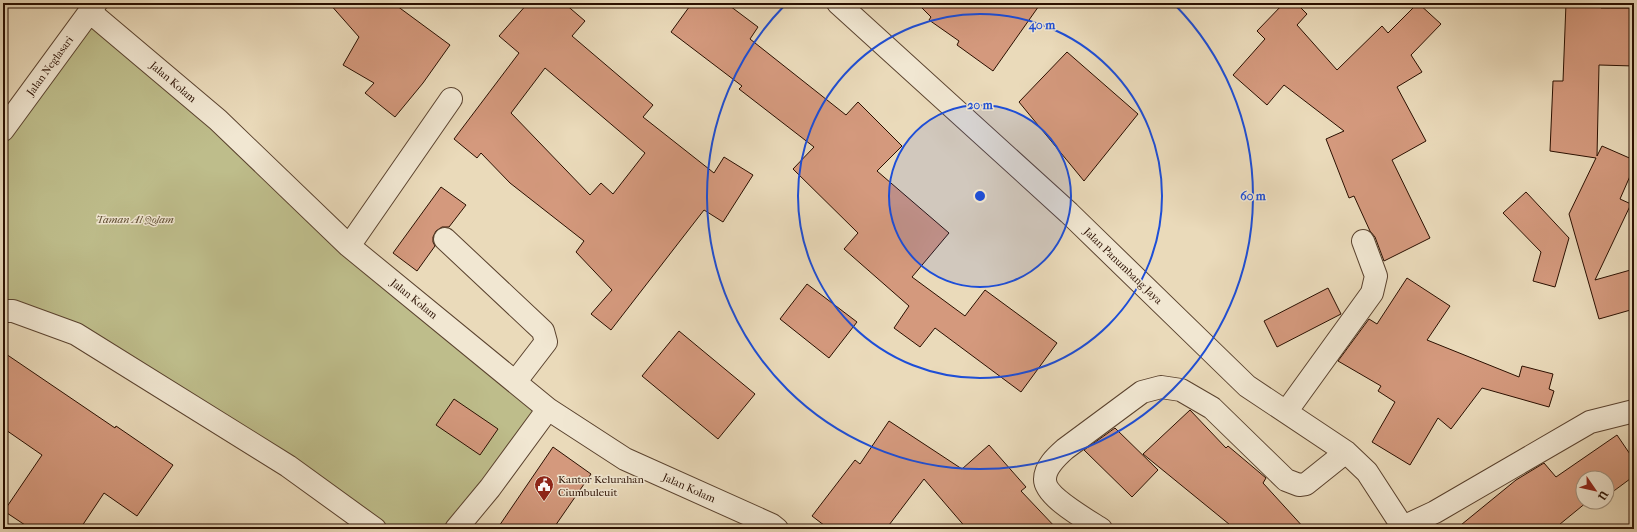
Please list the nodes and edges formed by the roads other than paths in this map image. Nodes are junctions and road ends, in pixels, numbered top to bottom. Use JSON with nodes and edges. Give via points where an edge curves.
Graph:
{"nodes":[{"id":1,"x":838,"y":3,"type":"edge"},
{"id":2,"x":93,"y":7,"type":"edge"},
{"id":3,"x":451,"y":99,"type":"dead end"},
{"id":4,"x":3,"y":130,"type":"edge"},
{"id":5,"x":445,"y":239,"type":"dead end"},
{"id":6,"x":1362,"y":241,"type":"dead end"},
{"id":7,"x":349,"y":246,"type":"junction"},
{"id":8,"x":3,"y":310,"type":"edge"},
{"id":9,"x":516,"y":381,"type":"junction"},
{"id":10,"x":548,"y":409,"type":"junction"},
{"id":11,"x":1634,"y":411,"type":"edge"},
{"id":12,"x":1286,"y":412,"type":"junction"},
{"id":13,"x":1346,"y":452,"type":"junction"},
{"id":14,"x":1404,"y":528,"type":"edge"},
{"id":15,"x":375,"y":529,"type":"edge"},
{"id":16,"x":456,"y":529,"type":"edge"},
{"id":17,"x":777,"y":529,"type":"edge"},
{"id":18,"x":1101,"y":529,"type":"edge"}],
"edges":[{"from":1,"to":12,"type":"street","name":"Jalan Panumbang Jaya","via":[[1069,213],[1247,386]]},
{"from":2,"to":4,"type":"street","name":"Jalan Neglasari"},
{"from":2,"to":7,"type":"street","name":"Jalan Kolam","via":[[218,120]]},
{"from":3,"to":7,"type":"street"},
{"from":5,"to":9,"type":"street","via":[[546,336],[546,342]]},
{"from":6,"to":12,"type":"street","via":[[1376,276],[1372,293]]},
{"from":7,"to":9,"type":"street","name":"Jalan Kolam"},
{"from":8,"to":15,"type":"street","via":[[13,311],[76,334],[288,466]]},
{"from":9,"to":10,"type":"street","name":"Jalan Kolam"},
{"from":10,"to":16,"type":"street","via":[[490,488]]},
{"from":10,"to":17,"type":"street","name":"Jalan Kolam","via":[[625,459]]},
{"from":11,"to":14,"type":"street","via":[[1590,422]]},
{"from":12,"to":13,"type":"street","name":"Jalan Panumbang Jaya"},
{"from":13,"to":14,"type":"street","name":"Jalan Panumbang Jaya","via":[[1367,472]]},
{"from":13,"to":18,"type":"street","via":[[1306,484],[1299,486],[1286,480],[1212,408],[1181,390],[1161,387],[1142,392],[1065,449],[1054,459],[1047,472],[1046,487],[1064,506]]}]}
